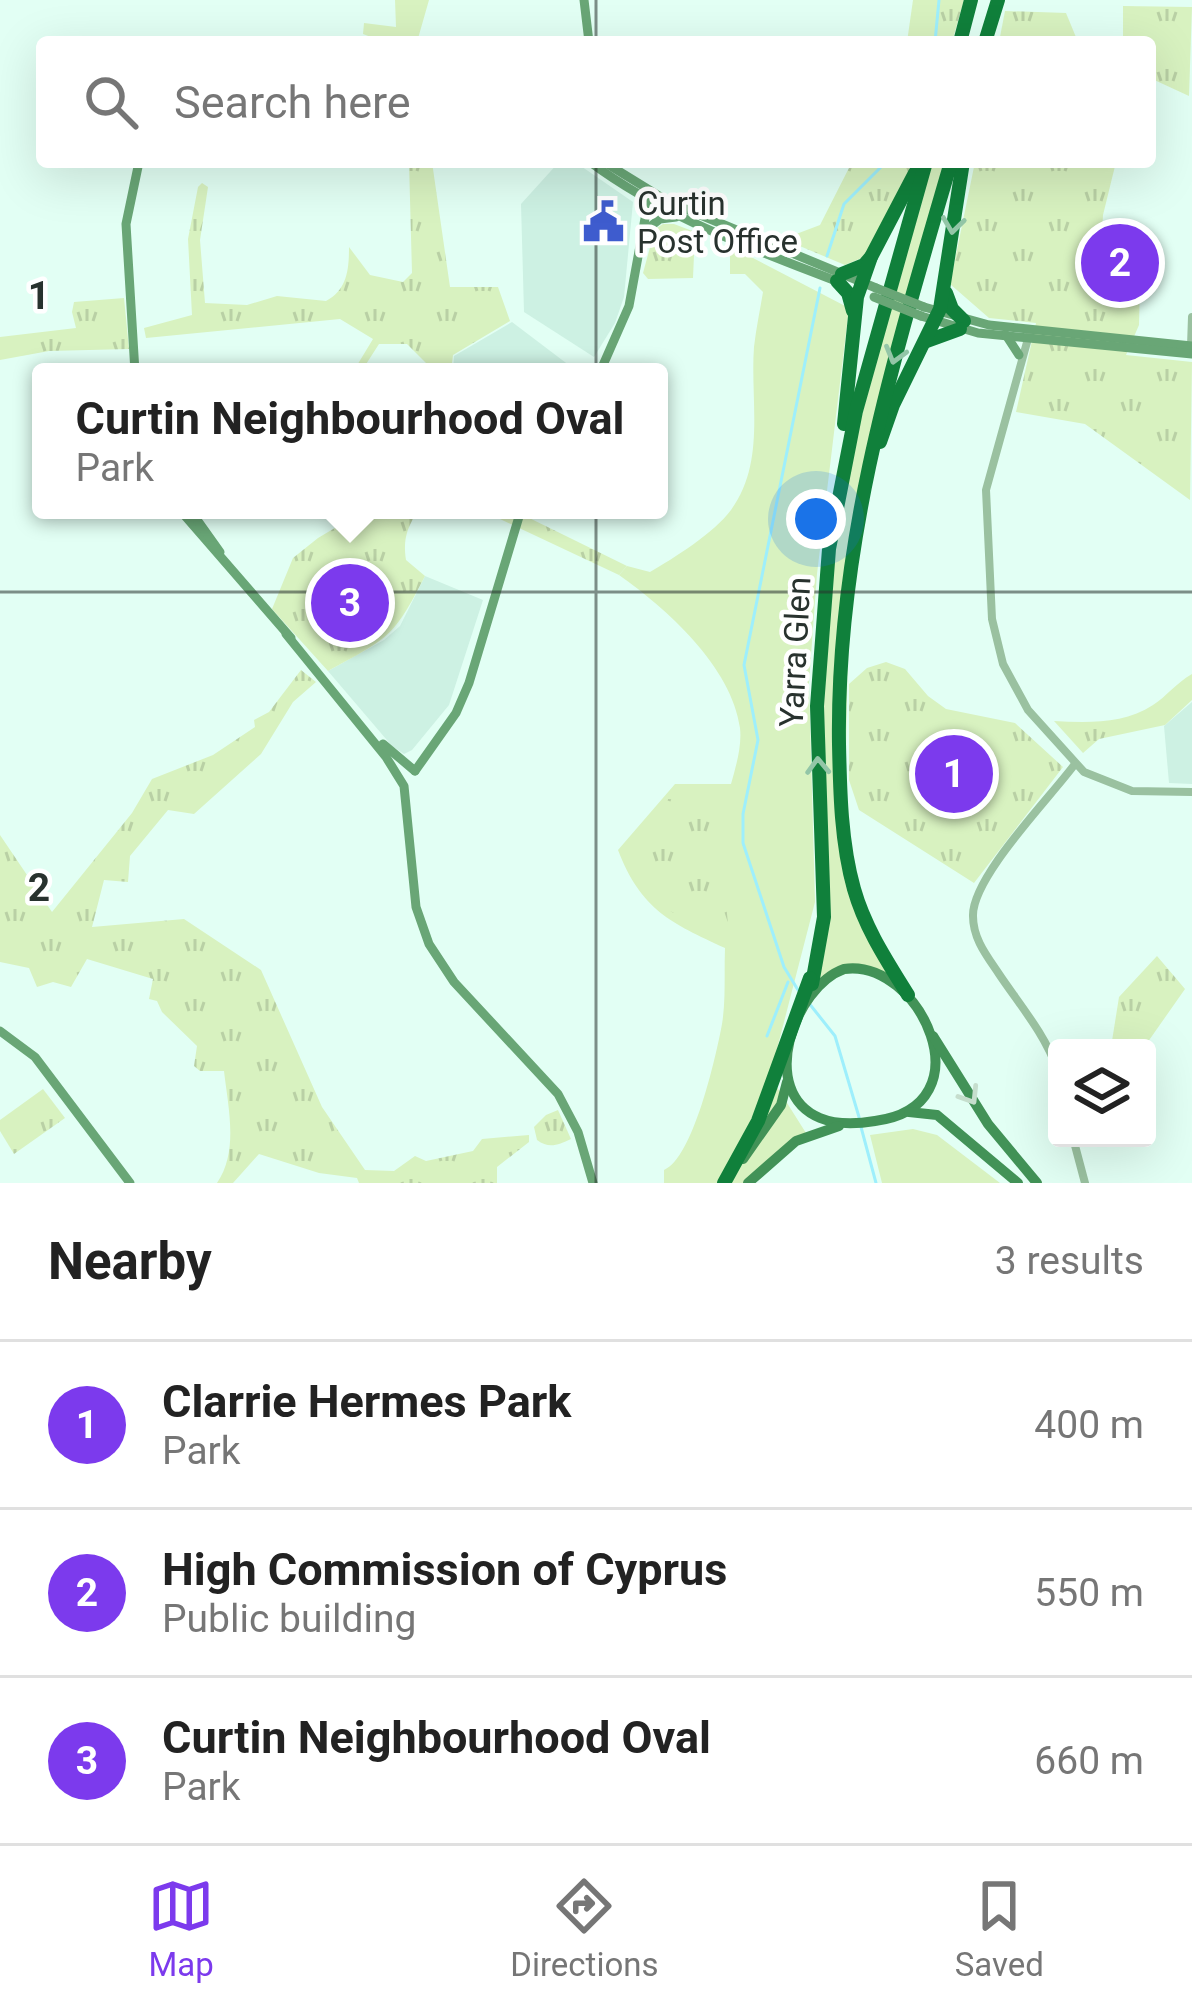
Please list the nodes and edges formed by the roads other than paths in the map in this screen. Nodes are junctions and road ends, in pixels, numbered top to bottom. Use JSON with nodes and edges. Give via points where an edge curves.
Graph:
{"nodes":[{"id":1,"x":584,"y":0,"type":"edge"},
{"id":2,"x":970,"y":0,"type":"edge"},
{"id":3,"x":998,"y":0,"type":"edge"},
{"id":4,"x":588,"y":36,"type":"edge"},
{"id":5,"x":962,"y":36,"type":"edge"},
{"id":6,"x":989,"y":36,"type":"edge"},
{"id":7,"x":138,"y":168,"type":"edge"},
{"id":8,"x":599,"y":168,"type":"edge"},
{"id":9,"x":613,"y":168,"type":"edge"},
{"id":10,"x":920,"y":168,"type":"edge"},
{"id":11,"x":921,"y":168,"type":"edge"},
{"id":12,"x":948,"y":168,"type":"edge"},
{"id":13,"x":962,"y":168,"type":"edge"},
{"id":14,"x":634,"y":183,"type":"junction"},
{"id":15,"x":648,"y":202,"type":"junction"},
{"id":16,"x":669,"y":202,"type":"junction"},
{"id":17,"x":681,"y":218,"type":"junction"},
{"id":18,"x":647,"y":229,"type":"junction"},
{"id":19,"x":871,"y":257,"type":"junction"},
{"id":20,"x":839,"y":278,"type":"junction"},
{"id":21,"x":868,"y":289,"type":"junction"},
{"id":22,"x":944,"y":289,"type":"junction"},
{"id":23,"x":631,"y":298,"type":"junction"},
{"id":24,"x":930,"y":315,"type":"junction"},
{"id":25,"x":1192,"y":317,"type":"edge"},
{"id":26,"x":856,"y":322,"type":"junction"},
{"id":27,"x":962,"y":325,"type":"junction"},
{"id":28,"x":1006,"y":335,"type":"junction"},
{"id":29,"x":1027,"y":335,"type":"junction"},
{"id":30,"x":927,"y":341,"type":"junction"},
{"id":31,"x":1187,"y":347,"type":"edge"},
{"id":32,"x":1019,"y":355,"type":"junction"},
{"id":33,"x":137,"y":363,"type":"edge"},
{"id":34,"x":605,"y":363,"type":"edge"},
{"id":35,"x":1018,"y":372,"type":"junction"},
{"id":36,"x":836,"y":501,"type":"junction"},
{"id":37,"x":188,"y":519,"type":"edge"},
{"id":38,"x":196,"y":519,"type":"edge"},
{"id":39,"x":518,"y":519,"type":"edge"},
{"id":40,"x":226,"y":562,"type":"junction"},
{"id":41,"x":840,"y":686,"type":"junction"},
{"id":42,"x":356,"y":718,"type":"junction"},
{"id":43,"x":1075,"y":764,"type":"junction"},
{"id":44,"x":411,"y":769,"type":"junction"},
{"id":45,"x":399,"y":777,"type":"junction"},
{"id":46,"x":1192,"y":792,"type":"edge"},
{"id":47,"x":409,"y":824,"type":"junction"},
{"id":48,"x":812,"y":984,"type":"junction"},
{"id":49,"x":910,"y":999,"type":"junction"},
{"id":50,"x":800,"y":1013,"type":"junction"},
{"id":51,"x":0,"y":1031,"type":"edge"},
{"id":52,"x":1048,"y":1049,"type":"edge"},
{"id":53,"x":787,"y":1079,"type":"junction"},
{"id":54,"x":907,"y":1112,"type":"junction"},
{"id":55,"x":847,"y":1124,"type":"junction"},
{"id":56,"x":1075,"y":1147,"type":"edge"},
{"id":57,"x":590,"y":1181,"type":"edge"},
{"id":58,"x":130,"y":1183,"type":"edge"},
{"id":59,"x":725,"y":1183,"type":"edge"},
{"id":60,"x":748,"y":1183,"type":"edge"},
{"id":61,"x":1018,"y":1183,"type":"edge"},
{"id":62,"x":1037,"y":1183,"type":"edge"},
{"id":63,"x":1084,"y":1183,"type":"edge"}],
"edges":[{"from":1,"to":4,"type":"main road"},
{"from":2,"to":5,"type":"highway"},
{"from":3,"to":6,"type":"highway"},
{"from":7,"to":33,"type":"main road","via":[[129,218]]},
{"from":8,"to":15,"type":"main road"},
{"from":9,"to":14,"type":"main road"},
{"from":10,"to":19,"type":"highway"},
{"from":11,"to":36,"type":"highway","name":"Yarra Glen"},
{"from":12,"to":41,"type":"highway","name":"Yarra Glen","one_way":true,"via":[[862,488]]},
{"from":13,"to":22,"type":"highway","one_way":true},
{"from":14,"to":15,"type":"main road"},
{"from":14,"to":16,"type":"main road"},
{"from":15,"to":16,"type":"main road"},
{"from":15,"to":17,"type":"main road"},
{"from":15,"to":18,"type":"main road"},
{"from":15,"to":23,"type":"main road"},
{"from":16,"to":20,"type":"main road"},
{"from":17,"to":18,"type":"main road"},
{"from":17,"to":20,"type":"main road"},
{"from":18,"to":23,"type":"main road"},
{"from":19,"to":20,"type":"highway"},
{"from":19,"to":21,"type":"highway"},
{"from":20,"to":21,"type":"main road"},
{"from":20,"to":26,"type":"highway"},
{"from":21,"to":24,"type":"main road","bridge":true},
{"from":21,"to":26,"type":"highway"},
{"from":22,"to":24,"type":"highway"},
{"from":22,"to":27,"type":"highway"},
{"from":23,"to":34,"type":"main road"},
{"from":24,"to":27,"type":"main road"},
{"from":24,"to":30,"type":"highway"},
{"from":25,"to":31,"type":"street"},
{"from":26,"to":36,"type":"highway"},
{"from":27,"to":28,"type":"main road"},
{"from":27,"to":29,"type":"main road"},
{"from":27,"to":30,"type":"highway"},
{"from":28,"to":29,"type":"main road"},
{"from":28,"to":32,"type":"main road"},
{"from":29,"to":31,"type":"main road"},
{"from":29,"to":32,"type":"street"},
{"from":29,"to":35,"type":"street"},
{"from":30,"to":41,"type":"highway","via":[[893,405],[873,468]]},
{"from":32,"to":35,"type":"street"},
{"from":35,"to":43,"type":"street","via":[[987,494],[995,641],[1017,694]]},
{"from":48,"to":36,"type":"highway","name":"Yarra Glen","one_way":true,"via":[[823,927],[817,684]]},
{"from":37,"to":40,"type":"main road"},
{"from":38,"to":40,"type":"main road"},
{"from":39,"to":44,"type":"main road","via":[[456,713]]},
{"from":40,"to":42,"type":"main road"},
{"from":41,"to":49,"type":"highway","name":"Yarra Glen","via":[[848,863],[870,931]]},
{"from":42,"to":44,"type":"main road"},
{"from":42,"to":45,"type":"main road"},
{"from":43,"to":46,"type":"street","via":[[1132,791]]},
{"from":43,"to":52,"type":"street","via":[[983,883],[973,910],[983,950]]},
{"from":44,"to":45,"type":"main road","via":[[399,767]]},
{"from":44,"to":47,"type":"main road"},
{"from":45,"to":47,"type":"main road"},
{"from":47,"to":57,"type":"main road","via":[[416,907],[431,950],[562,1104]]},
{"from":48,"to":49,"type":"main road","via":[[859,968],[882,974]]},
{"from":48,"to":50,"type":"highway"},
{"from":49,"to":54,"type":"main road","via":[[936,1070],[927,1095]]},
{"from":49,"to":62,"type":"main road","one_way":true,"via":[[988,1124]]},
{"from":50,"to":53,"type":"main road"},
{"from":50,"to":59,"type":"highway"},
{"from":51,"to":58,"type":"main road","via":[[34,1058]]},
{"from":53,"to":55,"type":"main road","via":[[807,1111]]},
{"from":53,"to":59,"type":"main road","via":[[782,1105]]},
{"from":54,"to":55,"type":"main road"},
{"from":54,"to":61,"type":"main road","via":[[938,1115]]},
{"from":55,"to":60,"type":"main road","via":[[796,1141]]},
{"from":56,"to":63,"type":"street"}]}
